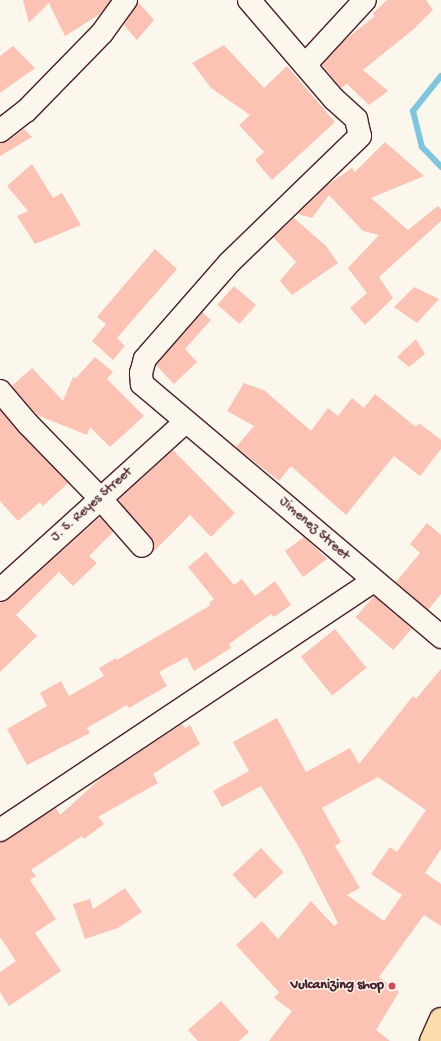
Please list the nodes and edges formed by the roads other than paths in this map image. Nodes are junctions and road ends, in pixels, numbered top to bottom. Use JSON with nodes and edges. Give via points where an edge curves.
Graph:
{"nodes":[{"id":1,"x":126,"y":0,"type":"edge"},
{"id":2,"x":249,"y":0,"type":"edge"},
{"id":3,"x":365,"y":0,"type":"edge"},
{"id":4,"x":305,"y":64,"type":"junction"},
{"id":5,"x":0,"y":131,"type":"edge"},
{"id":6,"x":0,"y":391,"type":"edge"},
{"id":7,"x":185,"y":422,"type":"junction"},
{"id":8,"x":99,"y":497,"type":"junction"},
{"id":9,"x":142,"y":546,"type":"dead end"},
{"id":10,"x":374,"y":580,"type":"junction"},
{"id":11,"x":0,"y":590,"type":"edge"},
{"id":12,"x":441,"y":637,"type":"edge"},
{"id":13,"x":0,"y":830,"type":"edge"},
{"id":14,"x":441,"y":1019,"type":"edge"},
{"id":15,"x":430,"y":1041,"type":"edge"}],
"edges":[{"from":1,"to":5,"type":"street","via":[[102,34],[26,111]]},
{"from":2,"to":4,"type":"street"},
{"from":3,"to":4,"type":"street"},
{"from":4,"to":7,"type":"street","name":"Jimenez Street","via":[[334,99],[356,119],[360,136],[228,263],[145,359],[141,373],[142,384]]},
{"from":6,"to":8,"type":"street","via":[[28,424]]},
{"from":7,"to":8,"type":"street","name":"J. S. Reyes Street"},
{"from":7,"to":10,"type":"street","name":"Jimenez Street","via":[[205,435]]},
{"from":8,"to":9,"type":"street"},
{"from":8,"to":11,"type":"street","name":"J. S. Reyes Street"},
{"from":10,"to":12,"type":"street","name":"Jimenez Street"},
{"from":10,"to":13,"type":"street"},
{"from":14,"to":15,"type":"main road"}]}
